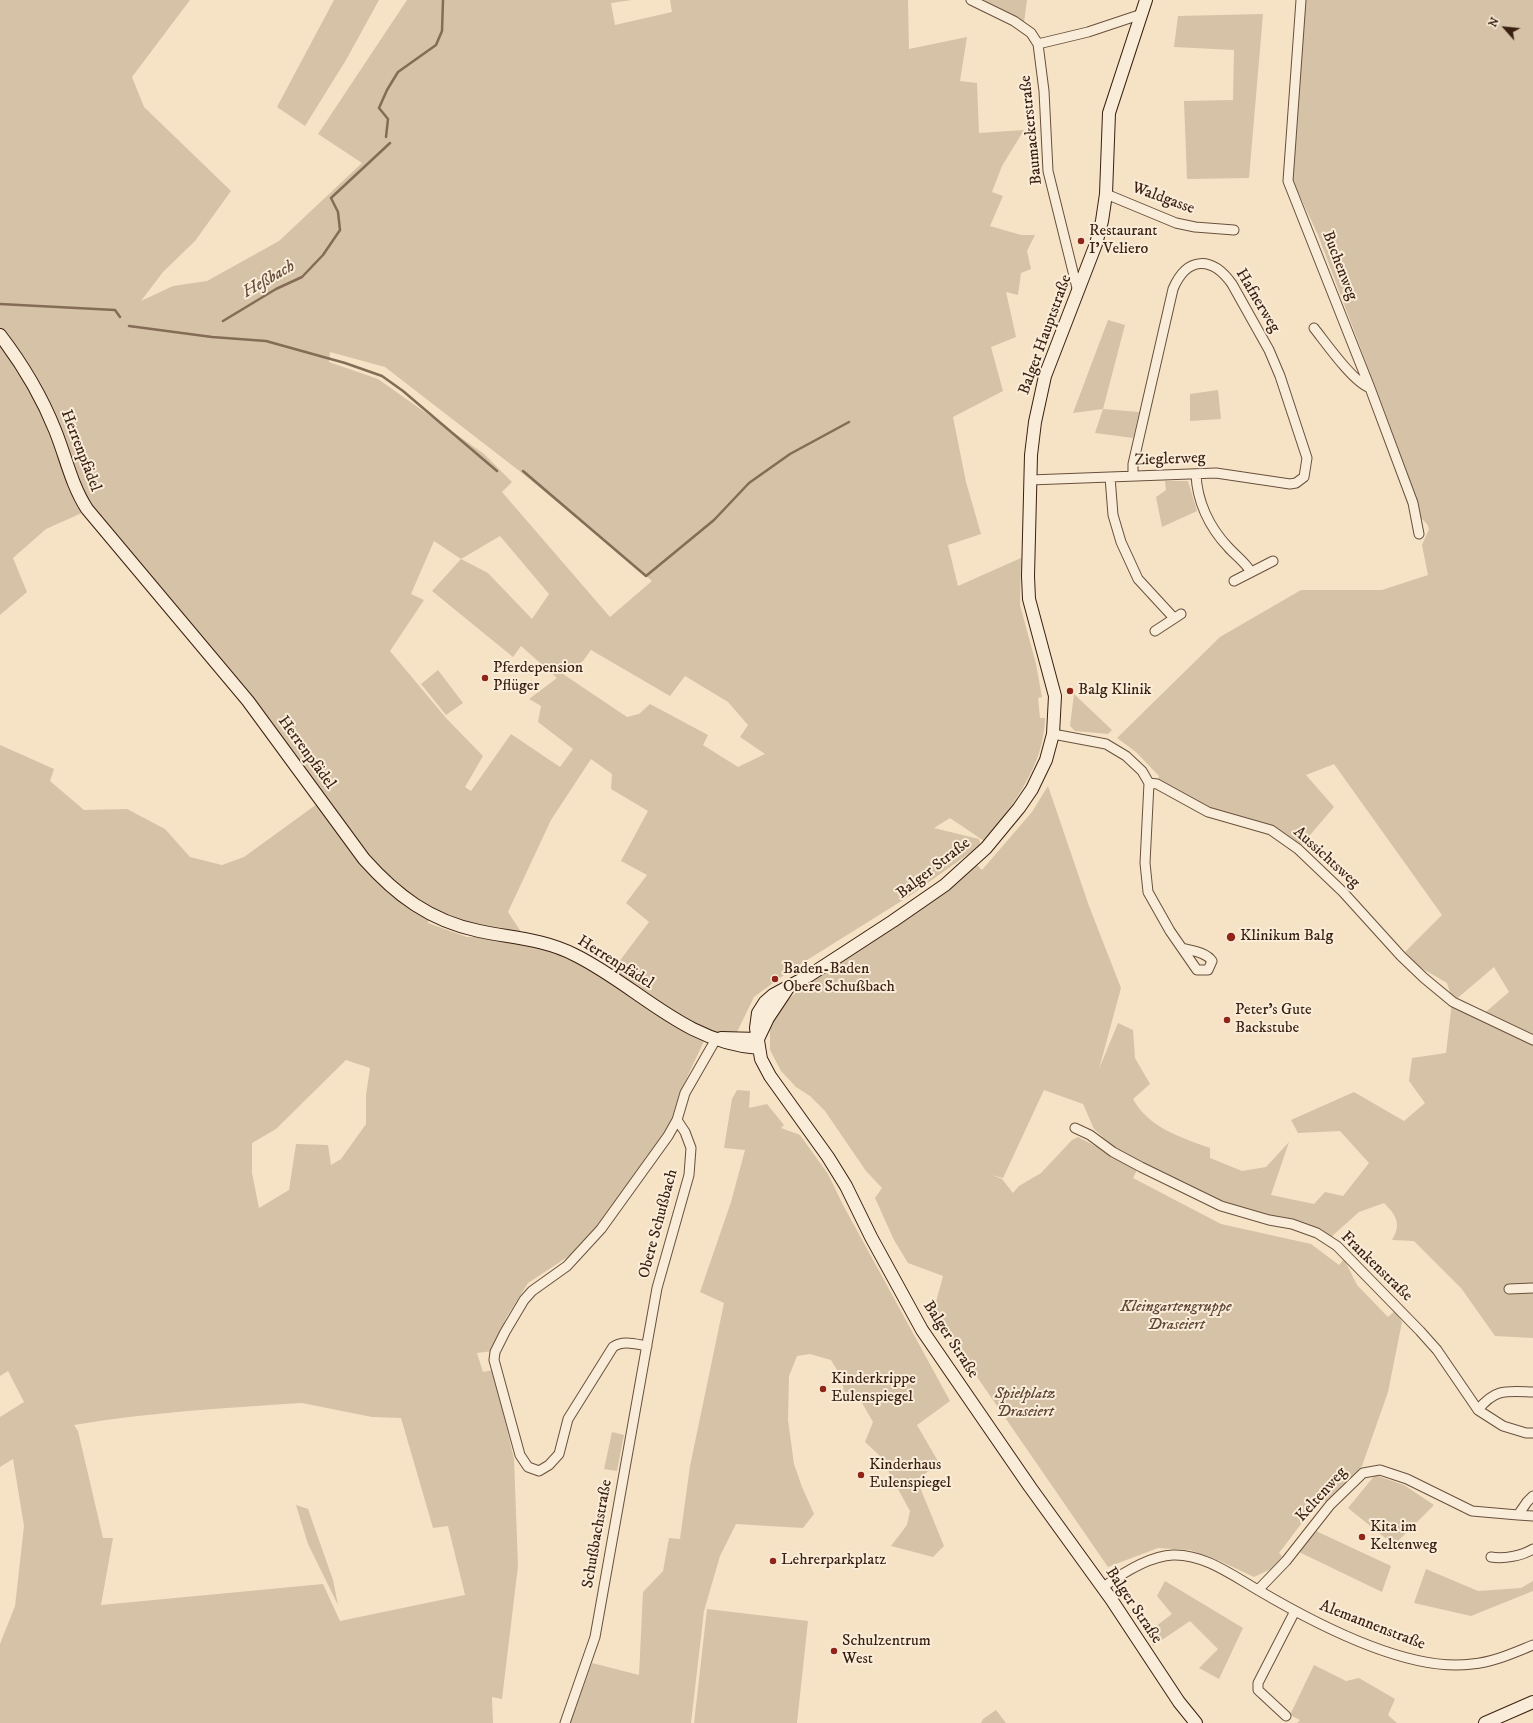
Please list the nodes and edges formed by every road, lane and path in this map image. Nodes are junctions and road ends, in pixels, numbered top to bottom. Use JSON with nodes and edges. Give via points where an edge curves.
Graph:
{"nodes":[{"id":1,"x":971,"y":0,"type":"edge"},
{"id":2,"x":1146,"y":0,"type":"edge"},
{"id":3,"x":1301,"y":0,"type":"edge"},
{"id":4,"x":1142,"y":14,"type":"junction"},
{"id":5,"x":1038,"y":44,"type":"junction"},
{"id":6,"x":1106,"y":194,"type":"junction"},
{"id":7,"x":1234,"y":230,"type":"dead end"},
{"id":8,"x":1078,"y":292,"type":"junction"},
{"id":9,"x":1314,"y":328,"type":"dead end"},
{"id":10,"x":0,"y":335,"type":"edge"},
{"id":11,"x":1370,"y":388,"type":"junction"},
{"id":12,"x":1196,"y":474,"type":"junction"},
{"id":13,"x":1305,"y":474,"type":"joint"},
{"id":14,"x":1133,"y":476,"type":"junction"},
{"id":15,"x":1110,"y":477,"type":"junction"},
{"id":16,"x":1030,"y":480,"type":"junction"},
{"id":17,"x":1420,"y":534,"type":"dead end"},
{"id":18,"x":1274,"y":561,"type":"dead end"},
{"id":19,"x":1251,"y":572,"type":"junction"},
{"id":20,"x":1234,"y":581,"type":"dead end"},
{"id":21,"x":1155,"y":631,"type":"dead end"},
{"id":22,"x":1053,"y":734,"type":"junction"},
{"id":23,"x":1149,"y":783,"type":"junction"},
{"id":24,"x":1182,"y":948,"type":"dead end"},
{"id":25,"x":716,"y":1038,"type":"junction"},
{"id":26,"x":1533,"y":1040,"type":"edge"},
{"id":27,"x":758,"y":1044,"type":"junction"},
{"id":28,"x":677,"y":1120,"type":"junction"},
{"id":29,"x":1074,"y":1128,"type":"dead end"},
{"id":30,"x":1533,"y":1288,"type":"edge"},
{"id":31,"x":1509,"y":1289,"type":"dead end"},
{"id":32,"x":647,"y":1342,"type":"junction"},
{"id":33,"x":1533,"y":1392,"type":"edge"},
{"id":34,"x":1478,"y":1410,"type":"junction"},
{"id":35,"x":1533,"y":1433,"type":"edge"},
{"id":36,"x":1533,"y":1496,"type":"edge"},
{"id":37,"x":1518,"y":1515,"type":"junction"},
{"id":38,"x":1533,"y":1516,"type":"edge"},
{"id":39,"x":1533,"y":1549,"type":"edge"},
{"id":40,"x":1491,"y":1557,"type":"dead end"},
{"id":41,"x":1102,"y":1588,"type":"junction"},
{"id":42,"x":1258,"y":1590,"type":"junction"},
{"id":43,"x":1295,"y":1611,"type":"junction"},
{"id":44,"x":1533,"y":1646,"type":"edge"},
{"id":45,"x":1533,"y":1702,"type":"edge"},
{"id":46,"x":1286,"y":1716,"type":"dead end"},
{"id":47,"x":565,"y":1723,"type":"edge"},
{"id":48,"x":1196,"y":1723,"type":"edge"},
{"id":49,"x":1485,"y":1723,"type":"edge"}],
"edges":[{"from":1,"to":5,"type":"street","via":[[1014,21],[1031,33]]},
{"from":2,"to":4,"type":"street","name":"Balger Hauptstraße"},
{"from":3,"to":11,"type":"street","name":"Buchenweg","via":[[1288,181]]},
{"from":4,"to":5,"type":"street","via":[[1088,32]]},
{"from":4,"to":6,"type":"street","name":"Balger Hauptstraße","via":[[1109,113]]},
{"from":5,"to":8,"type":"street","name":"Baumackerstraße","via":[[1044,91],[1048,171]]},
{"from":6,"to":7,"type":"street","name":"Waldgasse","via":[[1176,222],[1195,227]]},
{"from":6,"to":8,"type":"street","name":"Balger Hauptstraße","via":[[1096,244]]},
{"from":8,"to":16,"type":"street","name":"Balger Hauptstraße","via":[[1039,398]]},
{"from":9,"to":11,"type":"street","via":[[1342,363],[1362,384]]},
{"from":10,"to":25,"type":"street","name":"Herrenpfädel","via":[[30,377],[44,403],[77,492],[87,509],[248,701],[382,880],[407,901],[452,923],[473,930],[551,944],[574,954],[685,1027]]},
{"from":11,"to":17,"type":"street","name":"Buchenweg","via":[[1413,503]]},
{"from":12,"to":13,"type":"street","name":"Zieglerweg","via":[[1216,473],[1290,484],[1301,480]]},
{"from":12,"to":14,"type":"street","name":"Zieglerweg"},
{"from":12,"to":19,"type":"street","via":[[1197,487],[1208,519],[1227,546]]},
{"from":13,"to":14,"type":"street","name":"Hafnerweg","via":[[1307,458],[1269,350],[1226,275],[1213,266],[1197,264],[1182,271],[1173,289],[1133,464]]},
{"from":14,"to":15,"type":"street","name":"Zieglerweg"},
{"from":15,"to":16,"type":"street","name":"Zieglerweg"},
{"from":15,"to":21,"type":"street","via":[[1113,515],[1121,542],[1138,579],[1177,616]]},
{"from":16,"to":22,"type":"street","name":"Balger Hauptstraße","via":[[1029,599],[1055,691]]},
{"from":18,"to":19,"type":"street"},
{"from":19,"to":20,"type":"street"},
{"from":22,"to":23,"type":"street","via":[[1106,744],[1126,756],[1142,771]]},
{"from":22,"to":27,"type":"street","name":"Balger Straße","via":[[1046,760],[1032,788],[986,848],[938,890],[822,967],[773,994],[758,1013]]},
{"from":23,"to":24,"type":"street","via":[[1145,863],[1148,892]]},
{"from":23,"to":26,"type":"street","name":"Aussichtsweg","via":[[1157,784],[1208,812],[1271,830],[1298,848],[1428,982],[1453,1002]]},
{"from":25,"to":27,"type":"street","name":"Herrenpfädel","via":[[738,1047]]},
{"from":25,"to":28,"type":"street","name":"Obere Schußbach","via":[[686,1093]]},
{"from":27,"to":41,"type":"street","name":"Balger Straße","via":[[770,1076],[846,1186],[922,1330]]},
{"from":28,"to":32,"type":"street","name":"Obere Schußbach","via":[[691,1148],[689,1176],[657,1288]]},
{"from":28,"to":32,"type":"street","name":"Obere Schußbach","via":[[601,1229],[567,1266],[532,1290],[495,1352],[494,1360],[520,1455],[528,1467],[539,1471],[559,1454],[568,1419],[613,1347],[625,1342]]},
{"from":29,"to":34,"type":"street","name":"Frankenstraße","via":[[1141,1167],[1221,1206],[1292,1224],[1317,1233],[1337,1246],[1438,1350]]},
{"from":30,"to":31,"type":"street"},
{"from":32,"to":47,"type":"street","name":"Schußbachstraße","via":[[595,1637]]},
{"from":33,"to":34,"type":"street","via":[[1498,1393],[1487,1398]]},
{"from":34,"to":35,"type":"street","name":"Frankenstraße","via":[[1503,1426]]},
{"from":36,"to":37,"type":"street"},
{"from":37,"to":38,"type":"street","name":"Keltenweg"},
{"from":37,"to":42,"type":"street","name":"Keltenweg","via":[[1472,1511],[1407,1479],[1380,1470],[1363,1473],[1330,1505],[1286,1561]]},
{"from":39,"to":40,"type":"street","via":[[1527,1553]]},
{"from":41,"to":42,"type":"street","name":"Alemannenstraße","via":[[1126,1571],[1171,1555],[1190,1556],[1223,1569]]},
{"from":41,"to":48,"type":"street","name":"Balger Straße","via":[[1178,1702]]},
{"from":42,"to":43,"type":"street","name":"Alemannenstraße"},
{"from":43,"to":44,"type":"street","name":"Alemannenstraße","via":[[1370,1645],[1424,1663],[1452,1666],[1473,1664],[1498,1659]]},
{"from":43,"to":46,"type":"street","name":"Alemannenstraße","via":[[1258,1683],[1258,1690]]},
{"from":45,"to":49,"type":"street"}]}
